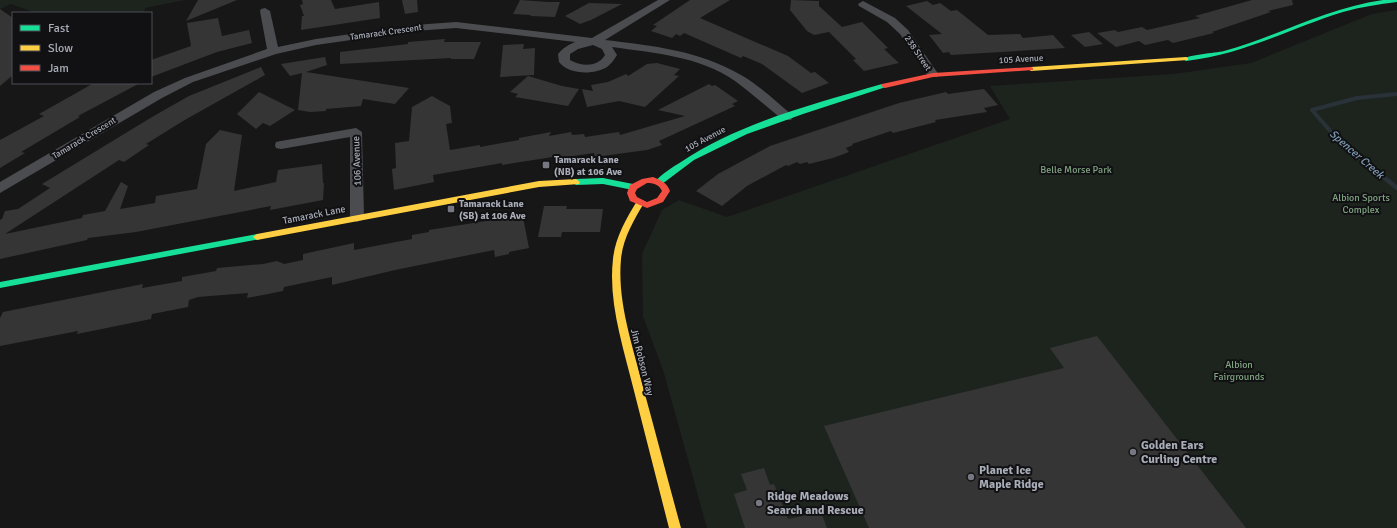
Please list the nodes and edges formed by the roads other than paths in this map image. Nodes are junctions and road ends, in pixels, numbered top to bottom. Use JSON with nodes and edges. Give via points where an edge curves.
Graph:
{"nodes":[{"id":1,"x":664,"y":0,"type":"edge"},
{"id":2,"x":1397,"y":0,"type":"edge"},
{"id":3,"x":863,"y":4,"type":"dead end"},
{"id":4,"x":265,"y":11,"type":"dead end"},
{"id":5,"x":594,"y":41,"type":"junction"},
{"id":6,"x":274,"y":51,"type":"junction"},
{"id":7,"x":933,"y":75,"type":"junction"},
{"id":8,"x":787,"y":117,"type":"junction"},
{"id":9,"x":281,"y":145,"type":"dead end"},
{"id":10,"x":659,"y":182,"type":"junction"},
{"id":11,"x":633,"y":187,"type":"junction"},
{"id":12,"x":0,"y":188,"type":"edge"},
{"id":13,"x":640,"y":203,"type":"junction"},
{"id":14,"x":357,"y":218,"type":"junction"},
{"id":15,"x":0,"y":285,"type":"edge"},
{"id":16,"x":675,"y":528,"type":"edge"}],
"edges":[{"from":1,"to":5,"type":"street"},
{"from":2,"to":7,"type":"street","name":"105 Avenue","via":[[1358,5],[1206,58]]},
{"from":3,"to":7,"type":"street","name":"238 Street","via":[[891,20],[904,32]]},
{"from":4,"to":6,"type":"street"},
{"from":5,"to":6,"type":"street","name":"Tamarack Crescent","via":[[456,25],[414,28],[316,42]]},
{"from":5,"to":8,"type":"street","name":"Tamarack Crescent","via":[[672,52],[707,62],[738,78]]},
{"from":6,"to":12,"type":"street","name":"Tamarack Crescent","via":[[222,68],[158,95]]},
{"from":7,"to":8,"type":"street","name":"105 Avenue","via":[[888,84]]},
{"from":8,"to":10,"type":"street","name":"105 Avenue","via":[[731,136],[711,146],[684,162]]},
{"from":9,"to":14,"type":"street","name":"106 Avenue","via":[[356,132]]},
{"from":10,"to":11,"type":"street","via":[[645,180]]},
{"from":10,"to":13,"type":"street","via":[[666,191],[664,195],[655,203]]},
{"from":11,"to":13,"type":"street","via":[[632,196]]},
{"from":11,"to":14,"type":"street","name":"Tamarack Lane","via":[[603,181],[547,183]]},
{"from":13,"to":16,"type":"street","name":"Jim Robson Way","via":[[622,238],[618,257],[617,289],[625,336]]},
{"from":14,"to":15,"type":"street","name":"Tamarack Lane"}]}
